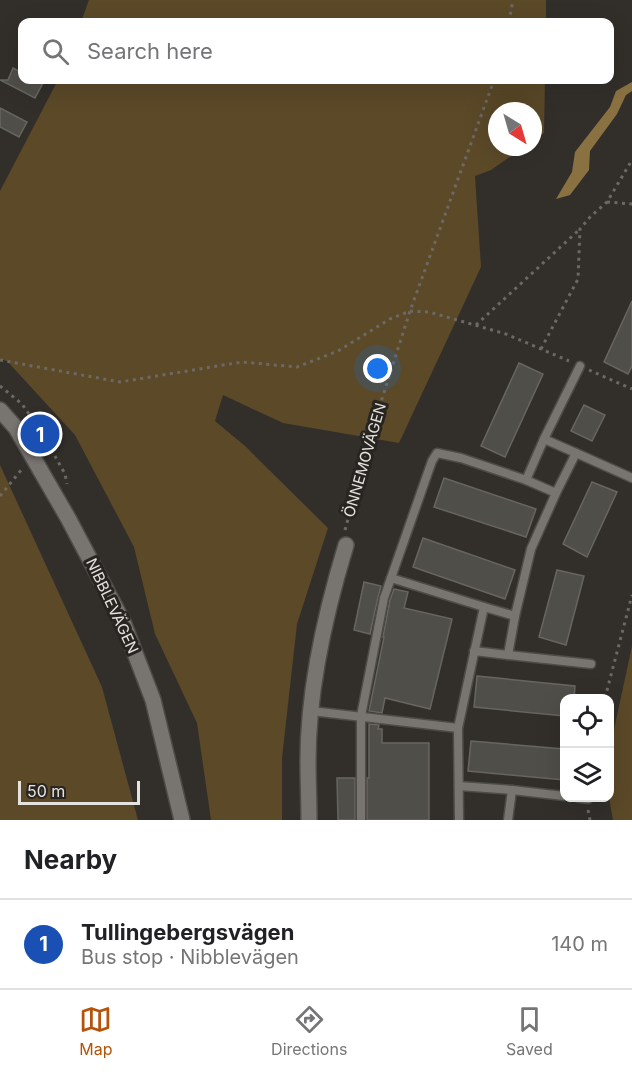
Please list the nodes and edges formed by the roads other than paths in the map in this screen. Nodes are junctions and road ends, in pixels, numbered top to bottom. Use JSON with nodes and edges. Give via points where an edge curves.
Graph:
{"nodes":[{"id":1,"x":580,"y":366,"type":"road end"},
{"id":2,"x":0,"y":410,"type":"edge"},
{"id":3,"x":544,"y":439,"type":"junction"},
{"id":4,"x":576,"y":453,"type":"junction"},
{"id":5,"x":632,"y":478,"type":"edge"},
{"id":6,"x":526,"y":480,"type":"junction"},
{"id":7,"x":556,"y":493,"type":"junction"},
{"id":8,"x":346,"y":545,"type":"road end"},
{"id":9,"x":392,"y":578,"type":"junction"},
{"id":10,"x":484,"y":607,"type":"junction"},
{"id":11,"x":515,"y":616,"type":"junction"},
{"id":12,"x":474,"y":651,"type":"junction"},
{"id":13,"x":508,"y":655,"type":"junction"},
{"id":14,"x":591,"y":664,"type":"dead end"},
{"id":15,"x":311,"y":711,"type":"junction"},
{"id":16,"x":361,"y":716,"type":"junction"},
{"id":17,"x":458,"y":728,"type":"junction"},
{"id":18,"x":459,"y":786,"type":"junction"},
{"id":19,"x":512,"y":790,"type":"junction"},
{"id":20,"x":560,"y":796,"type":"edge"},
{"id":21,"x":182,"y":820,"type":"edge"},
{"id":22,"x":309,"y":820,"type":"edge"},
{"id":23,"x":361,"y":820,"type":"edge"},
{"id":24,"x":459,"y":820,"type":"edge"},
{"id":25,"x":508,"y":820,"type":"edge"}],
"edges":[{"from":1,"to":3,"type":"lane"},
{"from":2,"to":21,"type":"street","name":"NIBBLEVÄGEN","via":[[16,428],[123,622],[153,700]]},
{"from":3,"to":4,"type":"lane"},
{"from":3,"to":6,"type":"lane"},
{"from":4,"to":5,"type":"lane"},
{"from":4,"to":7,"type":"lane"},
{"from":6,"to":7,"type":"lane"},
{"from":6,"to":9,"type":"lane","via":[[437,453]]},
{"from":7,"to":11,"type":"lane","via":[[531,549]]},
{"from":8,"to":15,"type":"street","via":[[327,619]]},
{"from":9,"to":10,"type":"lane"},
{"from":9,"to":16,"type":"lane","via":[[384,598]]},
{"from":10,"to":11,"type":"lane"},
{"from":10,"to":12,"type":"lane"},
{"from":11,"to":13,"type":"lane"},
{"from":12,"to":13,"type":"lane"},
{"from":12,"to":17,"type":"lane"},
{"from":13,"to":14,"type":"lane"},
{"from":15,"to":16,"type":"lane"},
{"from":15,"to":22,"type":"street"},
{"from":16,"to":17,"type":"lane"},
{"from":16,"to":23,"type":"lane"},
{"from":17,"to":18,"type":"lane"},
{"from":18,"to":19,"type":"lane"},
{"from":18,"to":24,"type":"lane"},
{"from":19,"to":20,"type":"lane"},
{"from":19,"to":25,"type":"lane"}]}
